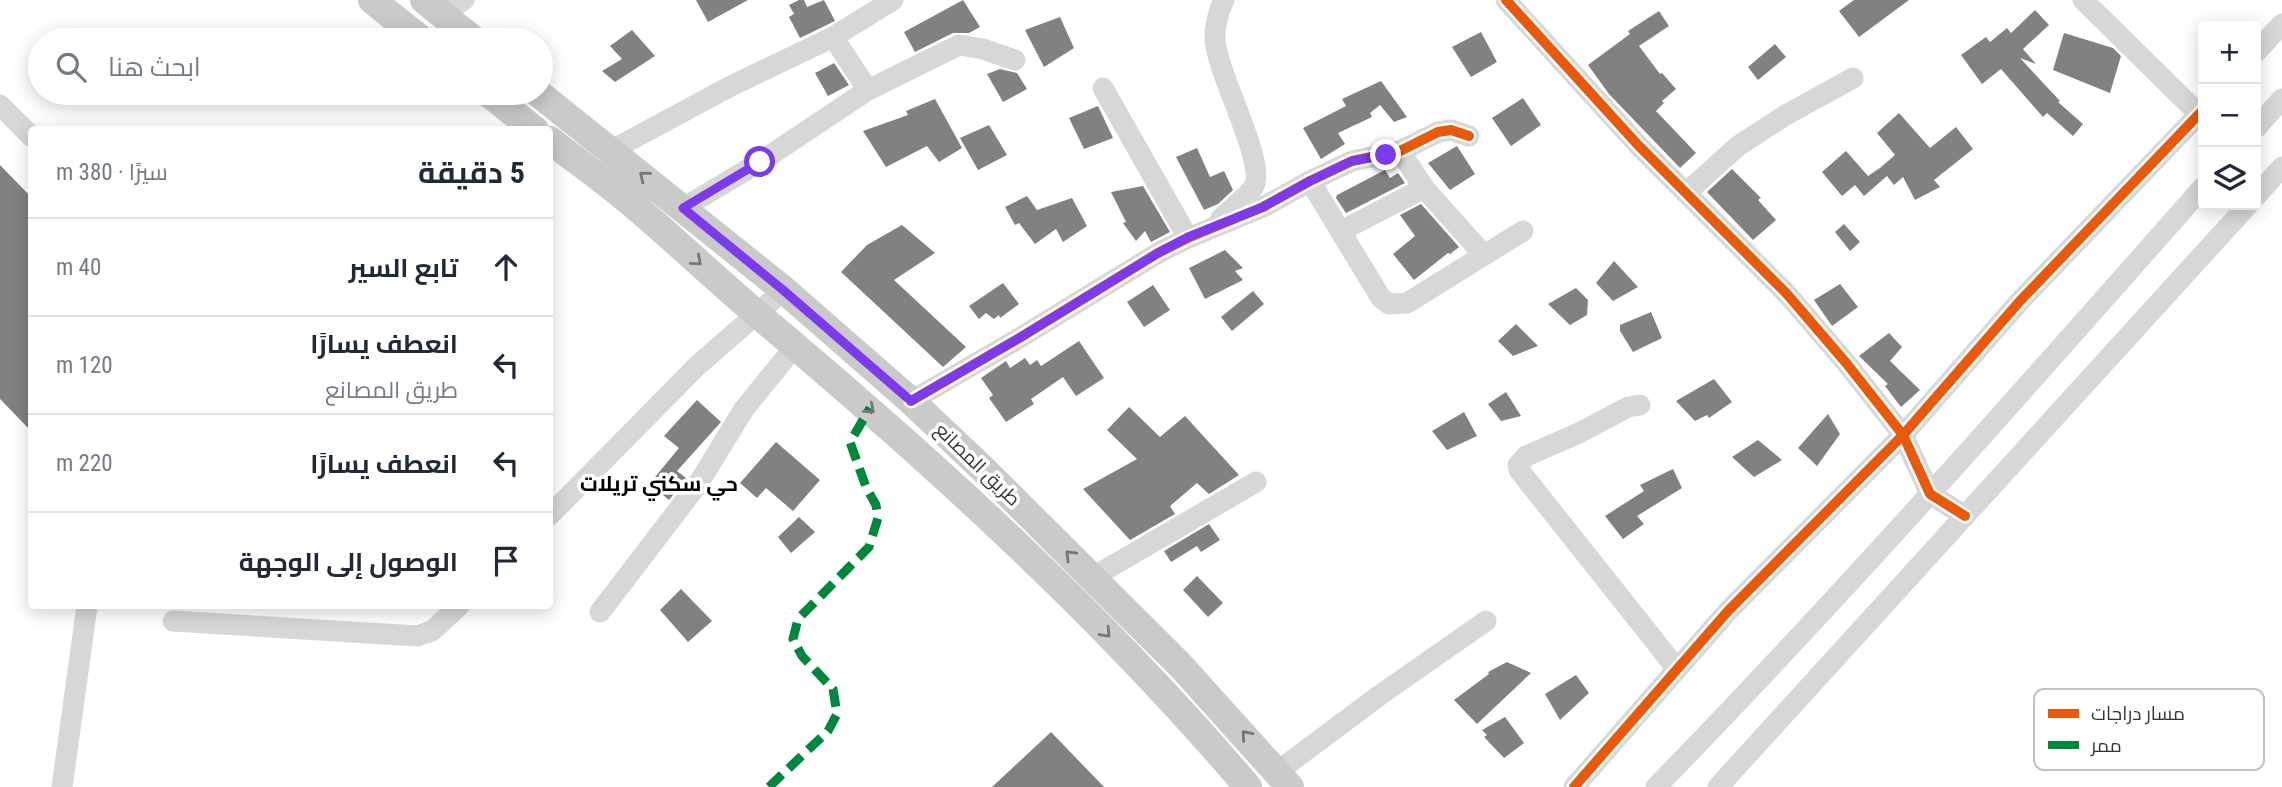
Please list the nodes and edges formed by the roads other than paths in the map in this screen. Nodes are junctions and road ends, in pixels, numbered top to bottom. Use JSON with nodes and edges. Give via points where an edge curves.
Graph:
{"nodes":[{"id":1,"x":372,"y":0,"type":"edge"},
{"id":2,"x":893,"y":0,"type":"edge"},
{"id":3,"x":1224,"y":0,"type":"edge"},
{"id":4,"x":2084,"y":0,"type":"edge"},
{"id":5,"x":1516,"y":3,"type":"edge"},
{"id":6,"x":443,"y":5,"type":"edge"},
{"id":7,"x":2282,"y":24,"type":"edge"},
{"id":8,"x":407,"y":28,"type":"edge"},
{"id":9,"x":463,"y":28,"type":"edge"},
{"id":10,"x":833,"y":37,"type":"junction"},
{"id":11,"x":2261,"y":47,"type":"edge"},
{"id":12,"x":1015,"y":60,"type":"dead end"},
{"id":13,"x":1853,"y":78,"type":"dead end"},
{"id":14,"x":1103,"y":88,"type":"dead end"},
{"id":15,"x":868,"y":90,"type":"junction"},
{"id":16,"x":2282,"y":99,"type":"edge"},
{"id":17,"x":0,"y":105,"type":"edge"},
{"id":18,"x":503,"y":105,"type":"edge"},
{"id":19,"x":553,"y":105,"type":"edge"},
{"id":20,"x":2198,"y":110,"type":"edge"},
{"id":21,"x":2198,"y":118,"type":"edge"},
{"id":22,"x":2261,"y":122,"type":"edge"},
{"id":23,"x":530,"y":126,"type":"edge"},
{"id":24,"x":28,"y":133,"type":"edge"},
{"id":25,"x":1469,"y":136,"type":"dead end"},
{"id":26,"x":553,"y":142,"type":"edge"},
{"id":27,"x":612,"y":150,"type":"junction"},
{"id":28,"x":1400,"y":151,"type":"junction"},
{"id":29,"x":1310,"y":181,"type":"junction"},
{"id":30,"x":1424,"y":188,"type":"junction"},
{"id":31,"x":1686,"y":193,"type":"junction"},
{"id":32,"x":2198,"y":193,"type":"edge"},
{"id":33,"x":683,"y":208,"type":"junction"},
{"id":34,"x":2243,"y":210,"type":"edge"},
{"id":35,"x":1212,"y":227,"type":"junction"},
{"id":36,"x":1341,"y":231,"type":"junction"},
{"id":37,"x":1523,"y":231,"type":"dead end"},
{"id":38,"x":1188,"y":237,"type":"junction"},
{"id":39,"x":1483,"y":254,"type":"junction"},
{"id":40,"x":783,"y":290,"type":"junction"},
{"id":41,"x":757,"y":313,"type":"junction"},
{"id":42,"x":796,"y":345,"type":"junction"},
{"id":43,"x":911,"y":401,"type":"junction"},
{"id":44,"x":1640,"y":405,"type":"dead end"},
{"id":45,"x":1903,"y":435,"type":"junction"},
{"id":46,"x":1256,"y":482,"type":"dead end"},
{"id":47,"x":1930,"y":494,"type":"junction"},
{"id":48,"x":553,"y":512,"type":"edge"},
{"id":49,"x":1965,"y":516,"type":"junction"},
{"id":50,"x":1093,"y":577,"type":"junction"},
{"id":51,"x":87,"y":609,"type":"edge"},
{"id":52,"x":456,"y":609,"type":"edge"},
{"id":53,"x":600,"y":612,"type":"dead end"},
{"id":54,"x":173,"y":621,"type":"dead end"},
{"id":55,"x":1486,"y":621,"type":"dead end"},
{"id":56,"x":1677,"y":669,"type":"junction"},
{"id":57,"x":1284,"y":780,"type":"edge"},
{"id":58,"x":62,"y":787,"type":"edge"},
{"id":59,"x":1248,"y":787,"type":"edge"},
{"id":60,"x":1574,"y":787,"type":"edge"},
{"id":61,"x":1656,"y":787,"type":"edge"},
{"id":62,"x":1718,"y":787,"type":"edge"}],
"edges":[{"from":1,"to":8,"type":"main road"},
{"from":2,"to":10,"type":"street"},
{"from":3,"to":35,"type":"street","via":[[1215,37],[1257,178],[1254,188]]},
{"from":4,"to":20,"type":"street"},
{"from":5,"to":31,"type":"street","via":[[1629,135]]},
{"from":6,"to":9,"type":"main road"},
{"from":7,"to":11,"type":"street"},
{"from":10,"to":15,"type":"street"},
{"from":10,"to":27,"type":"street"},
{"from":12,"to":15,"type":"street","via":[[959,45]]},
{"from":13,"to":31,"type":"street","via":[[1738,146]]},
{"from":14,"to":38,"type":"street"},
{"from":15,"to":33,"type":"street"},
{"from":16,"to":22,"type":"street"},
{"from":17,"to":24,"type":"street"},
{"from":18,"to":23,"type":"main road"},
{"from":19,"to":27,"type":"main road","name":"طريق المصانع"},
{"from":21,"to":45,"type":"street","via":[[2020,301]]},
{"from":25,"to":28,"type":"street","via":[[1451,130],[1438,132]]},
{"from":26,"to":41,"type":"main road","name":"طريق المصانع","one_way":true},
{"from":33,"to":27,"type":"main road","name":"طريق المصانع","one_way":true},
{"from":28,"to":29,"type":"street","via":[[1352,161]]},
{"from":28,"to":30,"type":"street"},
{"from":29,"to":35,"type":"street","via":[[1263,207]]},
{"from":29,"to":36,"type":"street"},
{"from":30,"to":36,"type":"street"},
{"from":30,"to":39,"type":"street"},
{"from":31,"to":45,"type":"street","via":[[1787,294]]},
{"from":32,"to":47,"type":"street"},
{"from":33,"to":40,"type":"main road","name":"طريق المصانع"},
{"from":34,"to":49,"type":"street"},
{"from":35,"to":38,"type":"street"},
{"from":36,"to":39,"type":"street","via":[[1389,304],[1407,303]]},
{"from":37,"to":39,"type":"street"},
{"from":38,"to":43,"type":"street"},
{"from":40,"to":41,"type":"street"},
{"from":40,"to":43,"type":"main road","name":"طريق المصانع"},
{"from":41,"to":42,"type":"main road","name":"طريق المصانع"},
{"from":41,"to":48,"type":"street","via":[[697,366]]},
{"from":42,"to":53,"type":"street","via":[[744,409],[698,484]]},
{"from":42,"to":59,"type":"main road","name":"طريق المصانع","one_way":true,"via":[[959,488],[1070,594]]},
{"from":50,"to":43,"type":"main road","name":"طريق المصانع","one_way":true},
{"from":44,"to":56,"type":"street","via":[[1526,456],[1518,465]]},
{"from":45,"to":47,"type":"street"},
{"from":45,"to":56,"type":"street","via":[[1728,611]]},
{"from":46,"to":50,"type":"street"},
{"from":47,"to":49,"type":"street"},
{"from":47,"to":61,"type":"street"},
{"from":49,"to":62,"type":"street"},
{"from":57,"to":50,"type":"main road","name":"طريق المصانع","one_way":true},
{"from":51,"to":58,"type":"street"},
{"from":52,"to":54,"type":"street","via":[[432,631],[417,636]]},
{"from":55,"to":57,"type":"street","via":[[1380,695]]},
{"from":56,"to":60,"type":"street"}]}
